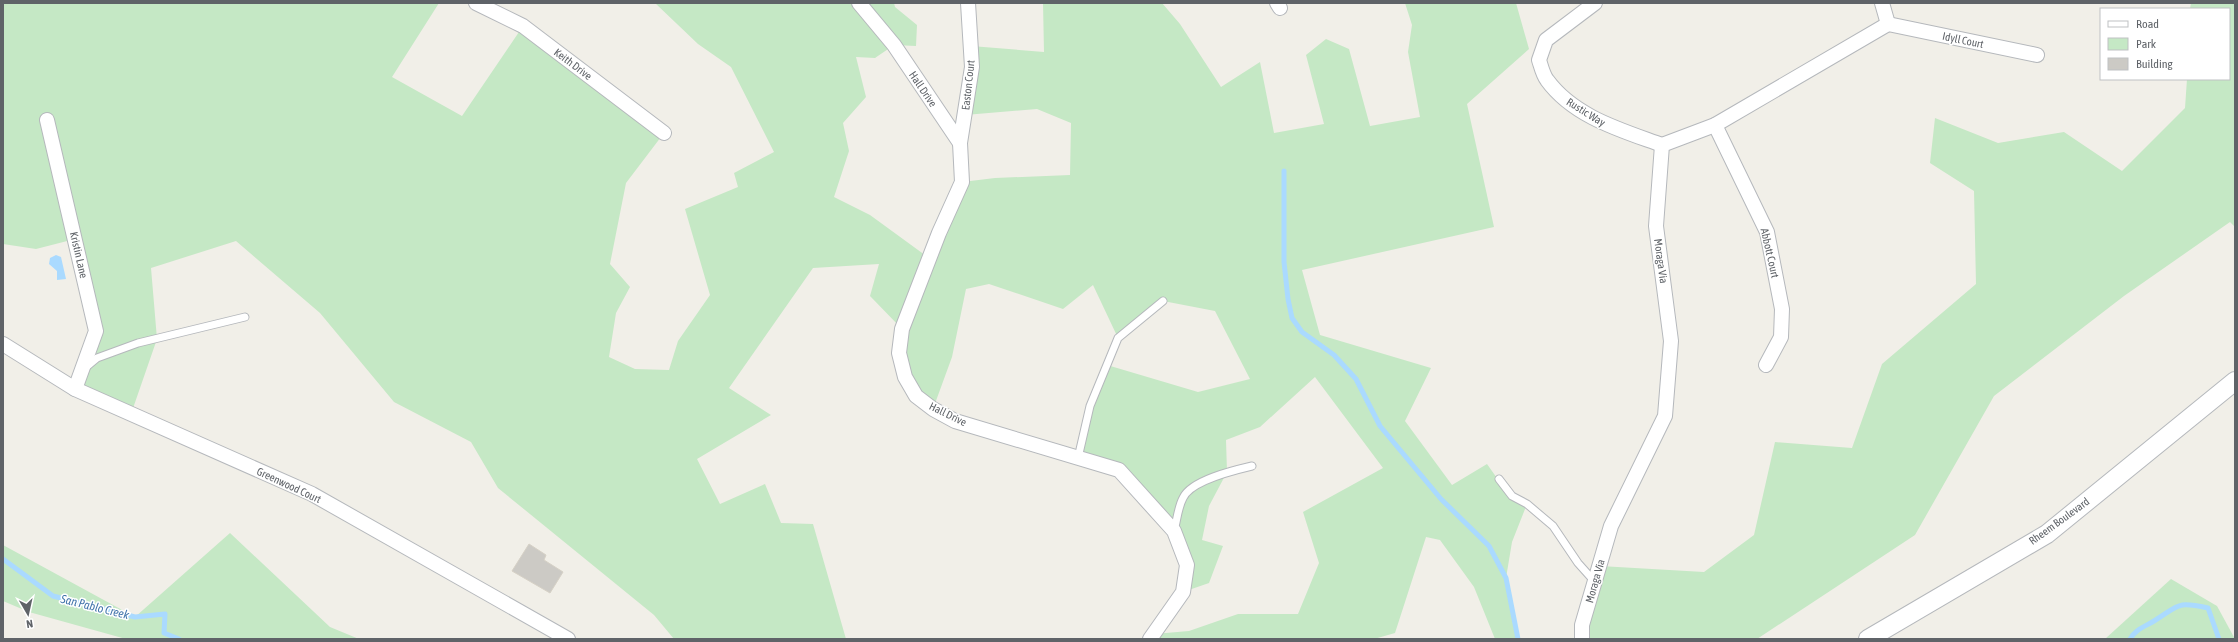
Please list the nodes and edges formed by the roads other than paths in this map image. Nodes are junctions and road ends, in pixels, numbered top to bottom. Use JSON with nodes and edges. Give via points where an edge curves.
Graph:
{"nodes":[{"id":1,"x":476,"y":3,"type":"edge"},
{"id":2,"x":859,"y":3,"type":"edge"},
{"id":3,"x":968,"y":3,"type":"edge"},
{"id":4,"x":1595,"y":3,"type":"edge"},
{"id":5,"x":1882,"y":3,"type":"edge"},
{"id":6,"x":1888,"y":24,"type":"junction"},
{"id":7,"x":2037,"y":55,"type":"dead end"},
{"id":8,"x":47,"y":120,"type":"dead end"},
{"id":9,"x":1715,"y":125,"type":"junction"},
{"id":10,"x":664,"y":133,"type":"dead end"},
{"id":11,"x":960,"y":143,"type":"junction"},
{"id":12,"x":1662,"y":145,"type":"junction"},
{"id":13,"x":1163,"y":301,"type":"dead end"},
{"id":14,"x":245,"y":317,"type":"dead end"},
{"id":15,"x":3,"y":344,"type":"edge"},
{"id":16,"x":1766,"y":365,"type":"dead end"},
{"id":17,"x":82,"y":371,"type":"junction"},
{"id":18,"x":2235,"y":381,"type":"edge"},
{"id":19,"x":75,"y":389,"type":"junction"},
{"id":20,"x":1078,"y":458,"type":"junction"},
{"id":21,"x":1252,"y":466,"type":"dead end"},
{"id":22,"x":1499,"y":479,"type":"dead end"},
{"id":23,"x":1174,"y":531,"type":"junction"},
{"id":24,"x":1595,"y":582,"type":"junction"},
{"id":25,"x":568,"y":639,"type":"edge"},
{"id":26,"x":1150,"y":639,"type":"edge"},
{"id":27,"x":1582,"y":639,"type":"edge"},
{"id":28,"x":1868,"y":639,"type":"edge"}],
"edges":[{"from":1,"to":10,"type":"street","name":"Keith Drive","via":[[524,26]]},
{"from":2,"to":11,"type":"street","name":"Hall Drive","via":[[894,45]]},
{"from":3,"to":11,"type":"street","name":"Easton Court","via":[[972,67]]},
{"from":4,"to":12,"type":"street","name":"Rustic Way","via":[[1546,40],[1538,60],[1546,79],[1564,99],[1605,125]]},
{"from":5,"to":6,"type":"street"},
{"from":6,"to":7,"type":"street","name":"Idyll Court"},
{"from":6,"to":9,"type":"street"},
{"from":8,"to":17,"type":"street","name":"Kristin Lane","via":[[96,331]]},
{"from":9,"to":12,"type":"street"},
{"from":9,"to":16,"type":"street","name":"Abbott Court","via":[[1767,232],[1782,309],[1780,338]]},
{"from":11,"to":20,"type":"street","name":"Hall Drive","via":[[962,182],[939,233],[902,329],[899,353],[904,377],[916,396],[955,421]]},
{"from":12,"to":24,"type":"street","name":"Moraga Via","via":[[1656,226],[1672,341],[1665,416],[1611,526]]},
{"from":13,"to":20,"type":"lane","via":[[1118,338],[1090,406]]},
{"from":14,"to":17,"type":"lane","via":[[138,343],[97,358]]},
{"from":15,"to":19,"type":"street","name":"Greenwood Court"},
{"from":17,"to":19,"type":"street","name":"Kristin Lane"},
{"from":18,"to":28,"type":"street","name":"Rheem Boulevard","via":[[2047,534]]},
{"from":19,"to":25,"type":"street","name":"Greenwood Court","via":[[312,494]]},
{"from":20,"to":23,"type":"street","name":"Hall Drive","via":[[1119,470]]},
{"from":21,"to":23,"type":"lane","via":[[1227,472],[1196,486],[1183,497]]},
{"from":22,"to":24,"type":"lane","via":[[1512,496],[1553,526],[1578,563]]},
{"from":23,"to":26,"type":"street","name":"Hall Drive","via":[[1187,566],[1183,592]]},
{"from":24,"to":27,"type":"street","name":"Moraga Via","via":[[1582,625]]}]}
